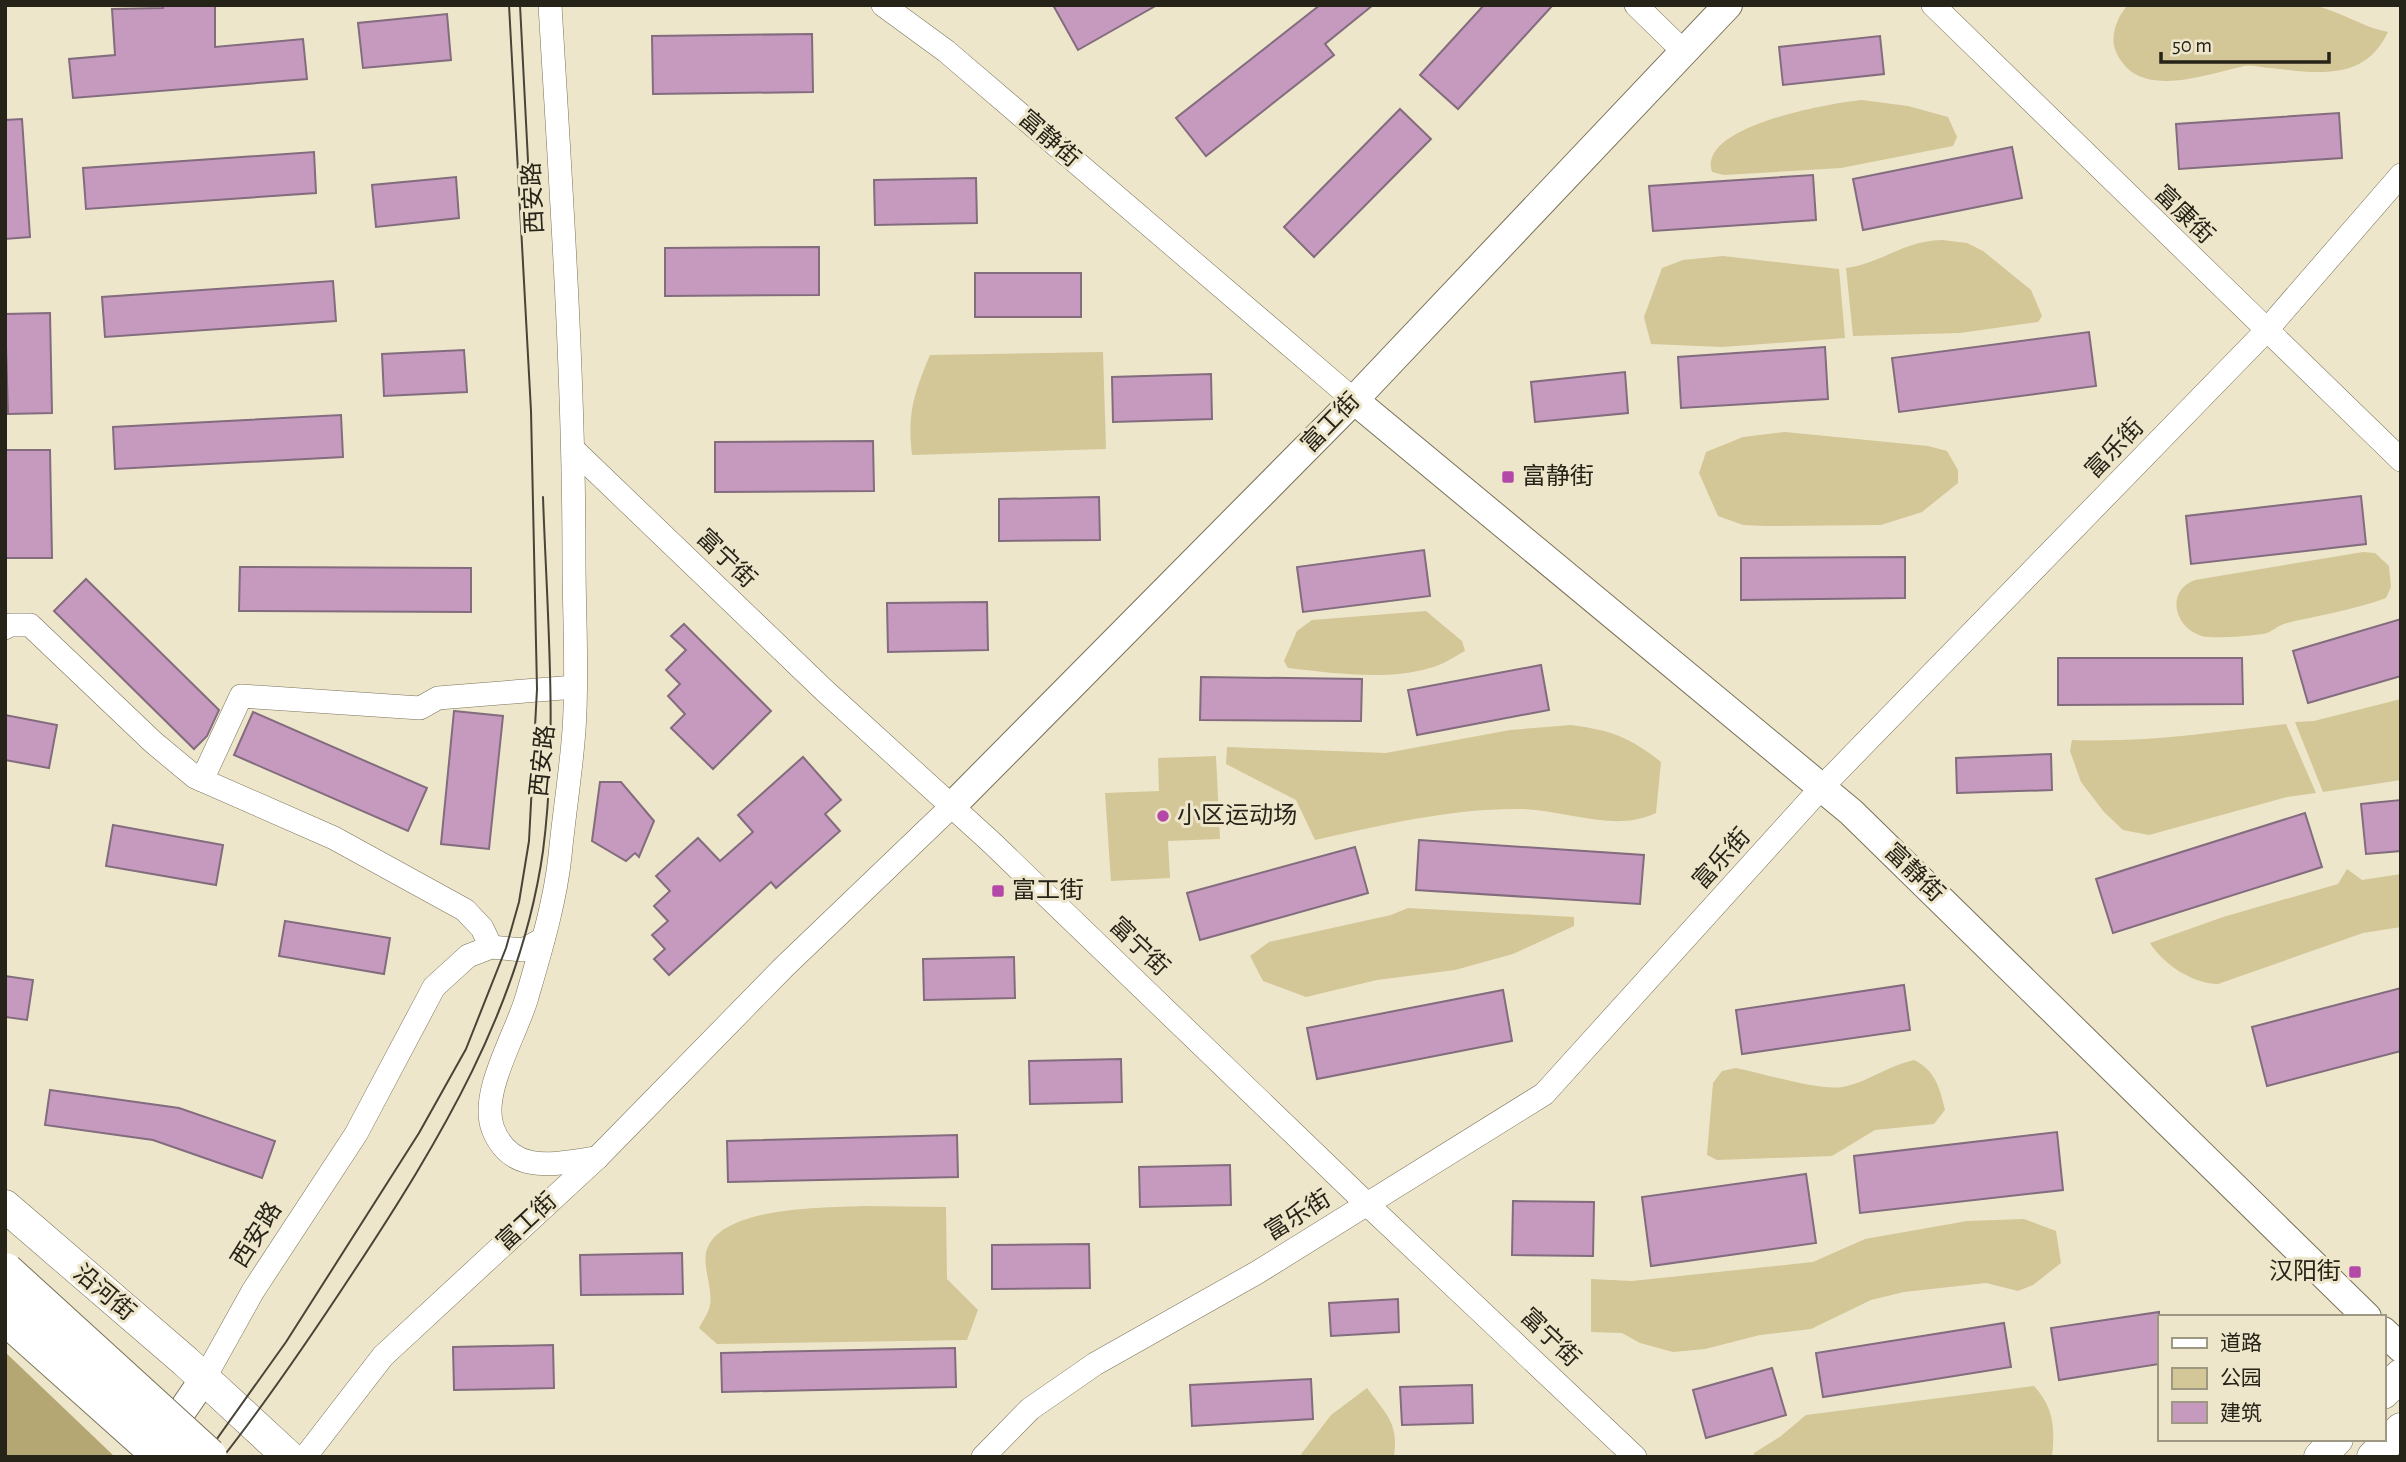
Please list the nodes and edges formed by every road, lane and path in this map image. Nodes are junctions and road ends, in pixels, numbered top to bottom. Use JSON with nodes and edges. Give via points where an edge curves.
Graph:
{"nodes":[{"id":1,"x":550,"y":5,"type":"edge"},
{"id":2,"x":883,"y":5,"type":"edge"},
{"id":3,"x":1636,"y":5,"type":"edge"},
{"id":4,"x":1728,"y":5,"type":"edge"},
{"id":5,"x":1933,"y":5,"type":"edge"},
{"id":6,"x":1683,"y":51,"type":"junction"},
{"id":7,"x":2401,"y":175,"type":"edge"},
{"id":8,"x":2265,"y":332,"type":"junction"},
{"id":9,"x":1353,"y":400,"type":"junction"},
{"id":10,"x":574,"y":450,"type":"junction"},
{"id":11,"x":2401,"y":460,"type":"edge"},
{"id":12,"x":5,"y":628,"type":"edge"},
{"id":13,"x":575,"y":687,"type":"junction"},
{"id":14,"x":202,"y":780,"type":"junction"},
{"id":15,"x":1822,"y":787,"type":"junction"},
{"id":16,"x":952,"y":806,"type":"junction"},
{"id":17,"x":543,"y":939,"type":"junction"},
{"id":18,"x":491,"y":947,"type":"junction"},
{"id":19,"x":597,"y":1158,"type":"junction"},
{"id":20,"x":1367,"y":1204,"type":"junction"},
{"id":21,"x":5,"y":1206,"type":"edge"},
{"id":22,"x":5,"y":1233,"type":"edge"},
{"id":23,"x":5,"y":1272,"type":"edge"},
{"id":24,"x":5,"y":1315,"type":"edge"},
{"id":25,"x":2365,"y":1315,"type":"edge"},
{"id":26,"x":2385,"y":1333,"type":"edge"},
{"id":27,"x":2401,"y":1348,"type":"edge"},
{"id":28,"x":2401,"y":1375,"type":"edge"},
{"id":29,"x":204,"y":1379,"type":"junction"},
{"id":30,"x":2385,"y":1390,"type":"edge"},
{"id":31,"x":2401,"y":1429,"type":"edge"},
{"id":32,"x":2335,"y":1441,"type":"edge"},
{"id":33,"x":151,"y":1457,"type":"edge"},
{"id":34,"x":164,"y":1457,"type":"edge"},
{"id":35,"x":208,"y":1457,"type":"edge"},
{"id":36,"x":289,"y":1457,"type":"edge"},
{"id":37,"x":305,"y":1457,"type":"edge"},
{"id":38,"x":983,"y":1457,"type":"edge"},
{"id":39,"x":1635,"y":1457,"type":"edge"},
{"id":40,"x":2320,"y":1457,"type":"edge"},
{"id":41,"x":2373,"y":1457,"type":"edge"}],
"edges":[{"from":1,"to":10,"type":"street","name":"西安路"},
{"from":2,"to":9,"type":"street","name":"富静街","via":[[946,51]]},
{"from":3,"to":6,"type":"street"},
{"from":4,"to":6,"type":"street","name":"富工街"},
{"from":5,"to":8,"type":"street","name":"富康街"},
{"from":6,"to":9,"type":"street","name":"富工街"},
{"from":7,"to":8,"type":"street","name":"富乐街"},
{"from":8,"to":11,"type":"street","name":"富康街"},
{"from":8,"to":15,"type":"street","name":"富乐街"},
{"from":9,"to":15,"type":"street","name":"富静街"},
{"from":9,"to":16,"type":"street","name":"富工街"},
{"from":10,"to":13,"type":"street","name":"西安路"},
{"from":10,"to":16,"type":"street","name":"富宁街"},
{"from":12,"to":14,"type":"street","via":[[30,625],[153,742]]},
{"from":13,"to":14,"type":"street","via":[[438,698],[420,708],[241,696]]},
{"from":13,"to":17,"type":"street","name":"西安路","via":[[559,865]]},
{"from":14,"to":18,"type":"street","via":[[334,838],[465,910],[482,928]]},
{"from":15,"to":20,"type":"street","name":"富乐街","via":[[1544,1094]]},
{"from":15,"to":25,"type":"street","name":"富静街"},
{"from":16,"to":19,"type":"street","name":"富工街"},
{"from":16,"to":20,"type":"street","name":"富宁街"},
{"from":17,"to":18,"type":"street","via":[[523,950]]},
{"from":17,"to":19,"type":"street","name":"西安路","via":[[526,1001],[493,1087],[493,1129],[507,1151],[523,1163]]},
{"from":18,"to":29,"type":"street","name":"西安路","via":[[468,956],[434,987],[356,1134],[253,1291]]},
{"from":19,"to":37,"type":"street","name":"富工街","via":[[383,1356]]},
{"from":20,"to":38,"type":"street","name":"富乐街","via":[[1095,1364],[1031,1409]]},
{"from":20,"to":39,"type":"street","name":"富宁街"},
{"from":21,"to":29,"type":"main road","name":"沿河街"},
{"from":22,"to":29,"type":"main road","name":"沿河街","via":[[172,1377]]},
{"from":23,"to":35,"type":"highway","bridge":true},
{"from":24,"to":34,"type":"highway","bridge":true},
{"from":26,"to":27,"type":"street"},
{"from":28,"to":30,"type":"main road"},
{"from":29,"to":33,"type":"street"},
{"from":29,"to":36,"type":"main road","name":"沿河街"},
{"from":31,"to":41,"type":"main road"},
{"from":32,"to":40,"type":"main road"}]}
